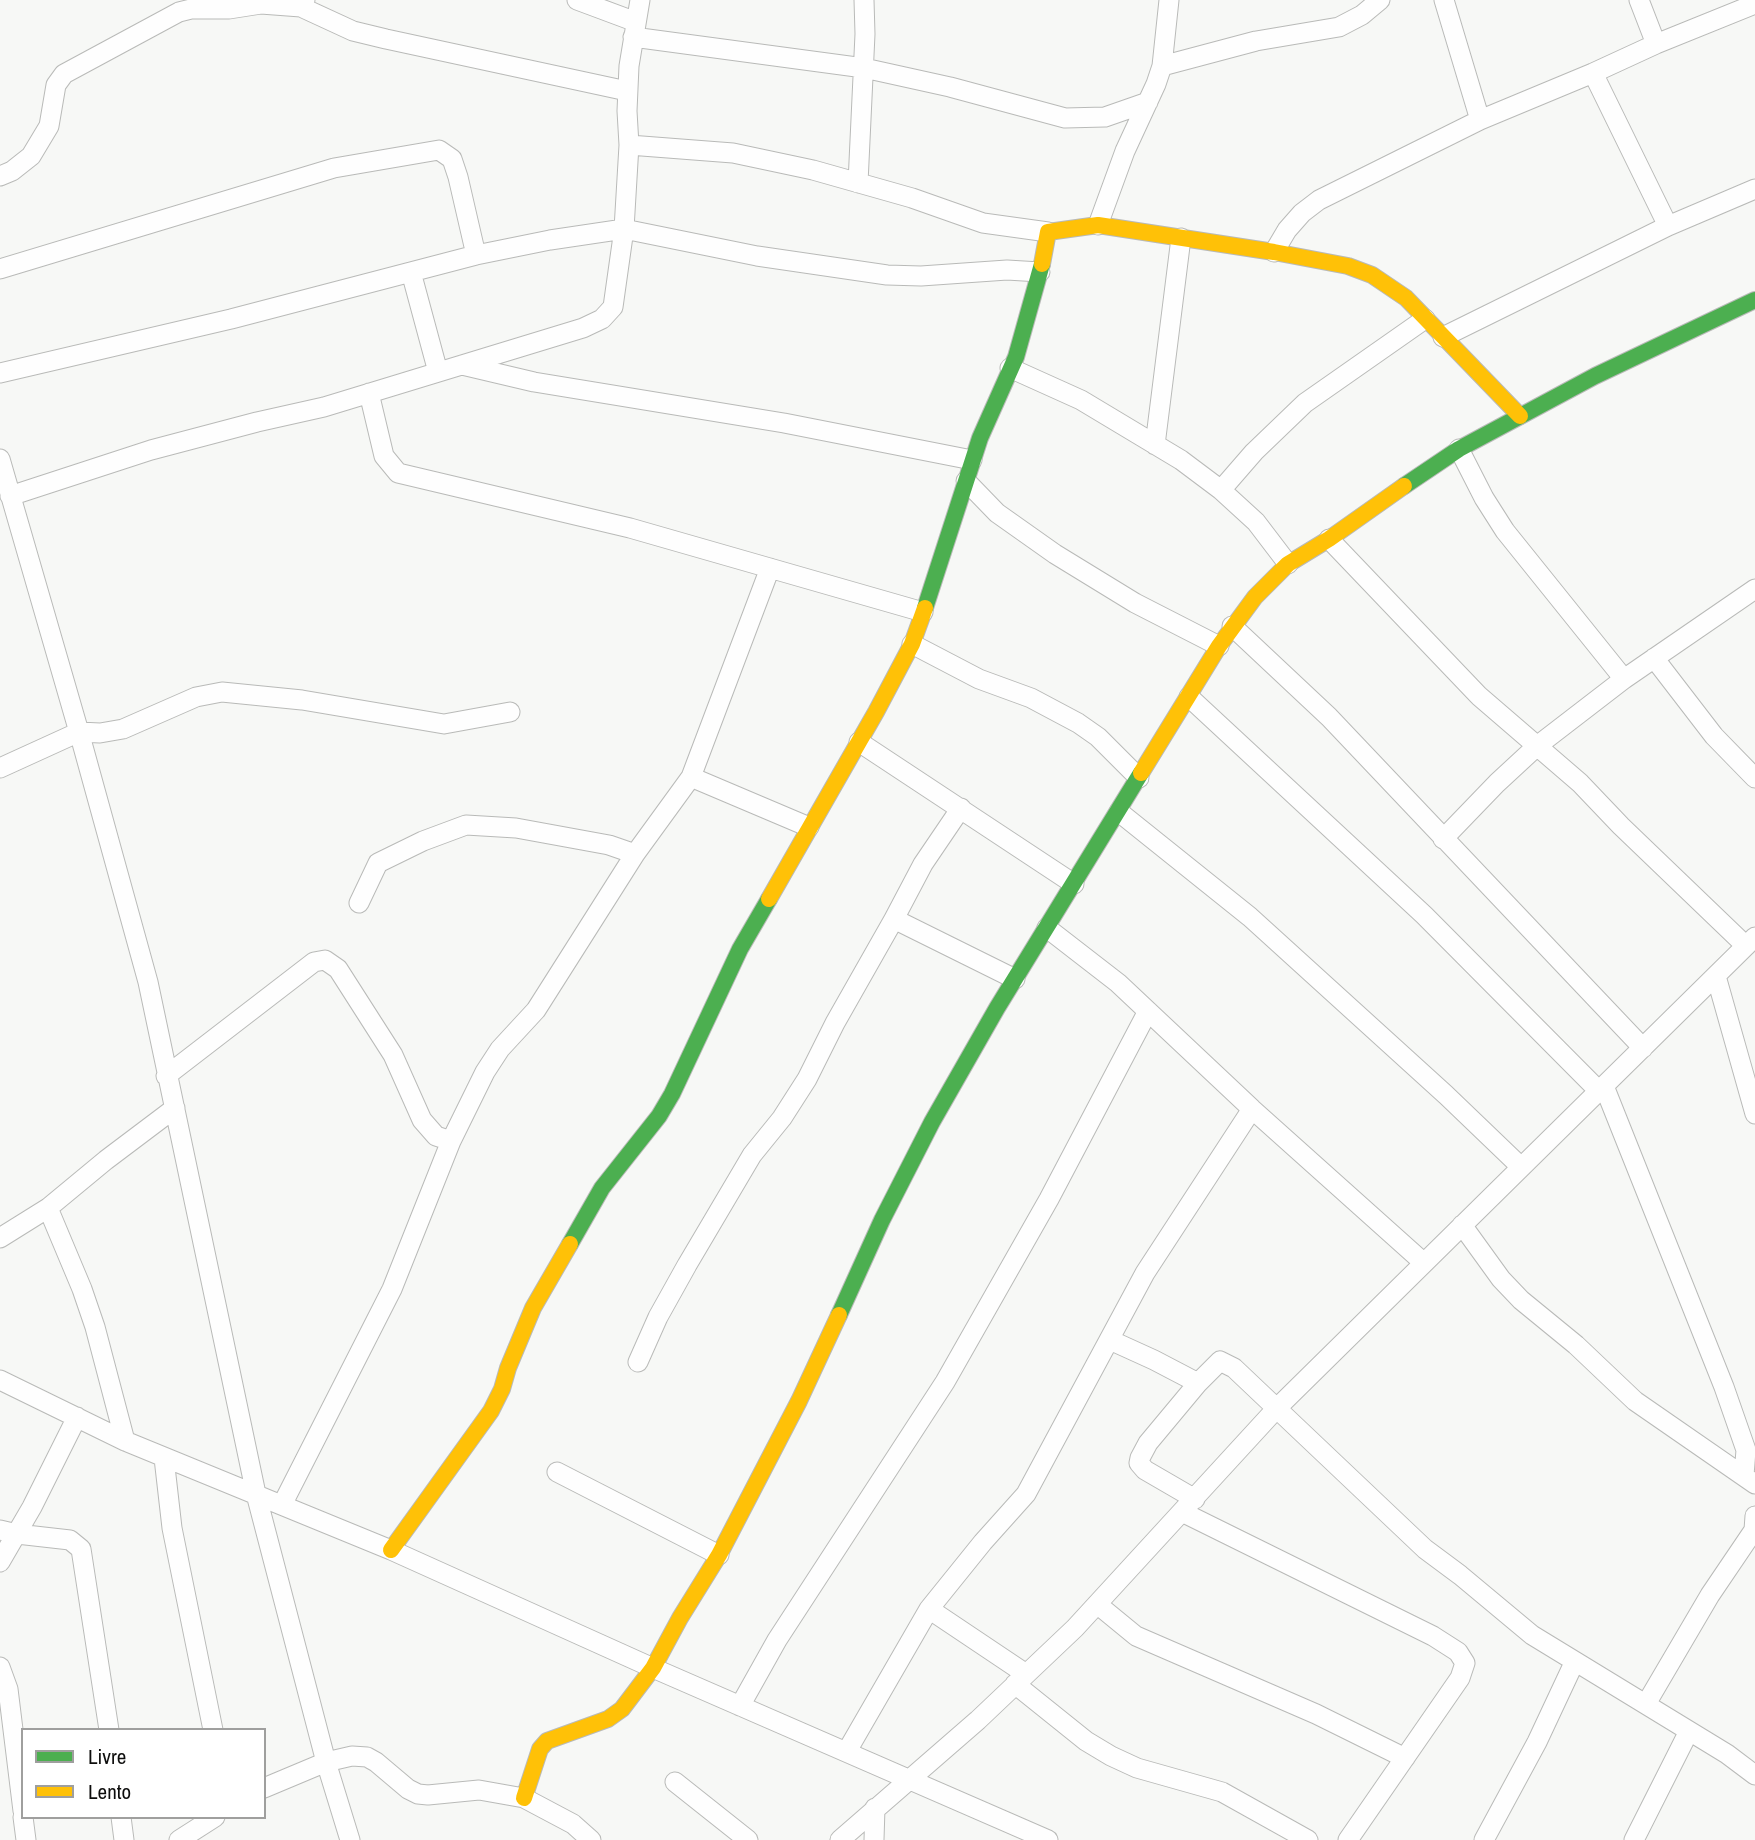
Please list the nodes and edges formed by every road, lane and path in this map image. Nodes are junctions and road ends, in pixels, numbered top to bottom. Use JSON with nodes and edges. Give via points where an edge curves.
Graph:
{"nodes":[{"id":1,"x":577,"y":0,"type":"edge"},
{"id":2,"x":640,"y":0,"type":"edge"},
{"id":3,"x":864,"y":0,"type":"edge"},
{"id":4,"x":1169,"y":0,"type":"edge"},
{"id":5,"x":1380,"y":0,"type":"edge"},
{"id":6,"x":1444,"y":0,"type":"edge"},
{"id":7,"x":1639,"y":0,"type":"edge"},
{"id":8,"x":259,"y":2,"type":"edge"},
{"id":9,"x":303,"y":4,"type":"edge"},
{"id":10,"x":1755,"y":4,"type":"edge"},
{"id":11,"x":634,"y":29,"type":"junction"},
{"id":12,"x":1656,"y":44,"type":"junction"},
{"id":13,"x":1162,"y":66,"type":"junction"},
{"id":14,"x":864,"y":68,"type":"junction"},
{"id":15,"x":1593,"y":73,"type":"junction"},
{"id":16,"x":627,"y":91,"type":"junction"},
{"id":17,"x":1148,"y":102,"type":"junction"},
{"id":18,"x":1480,"y":120,"type":"junction"},
{"id":19,"x":629,"y":145,"type":"junction"},
{"id":20,"x":0,"y":176,"type":"edge"},
{"id":21,"x":858,"y":183,"type":"junction"},
{"id":22,"x":1755,"y":189,"type":"edge"},
{"id":23,"x":1098,"y":225,"type":"junction"},
{"id":24,"x":1668,"y":226,"type":"junction"},
{"id":25,"x":624,"y":229,"type":"junction"},
{"id":26,"x":1048,"y":232,"type":"junction"},
{"id":27,"x":1181,"y":238,"type":"junction"},
{"id":28,"x":1274,"y":252,"type":"junction"},
{"id":29,"x":476,"y":255,"type":"junction"},
{"id":30,"x":0,"y":269,"type":"edge"},
{"id":31,"x":411,"y":272,"type":"junction"},
{"id":32,"x":1040,"y":272,"type":"junction"},
{"id":33,"x":1755,"y":300,"type":"edge"},
{"id":34,"x":1425,"y":319,"type":"junction"},
{"id":35,"x":1443,"y":337,"type":"junction"},
{"id":36,"x":462,"y":365,"type":"junction"},
{"id":37,"x":1010,"y":368,"type":"junction"},
{"id":38,"x":438,"y":372,"type":"junction"},
{"id":39,"x":0,"y":373,"type":"edge"},
{"id":40,"x":369,"y":393,"type":"junction"},
{"id":41,"x":1520,"y":416,"type":"junction"},
{"id":42,"x":1155,"y":445,"type":"junction"},
{"id":43,"x":1459,"y":449,"type":"junction"},
{"id":44,"x":0,"y":459,"type":"edge"},
{"id":45,"x":972,"y":460,"type":"junction"},
{"id":46,"x":966,"y":481,"type":"junction"},
{"id":47,"x":1221,"y":490,"type":"junction"},
{"id":48,"x":10,"y":496,"type":"junction"},
{"id":49,"x":1329,"y":539,"type":"junction"},
{"id":50,"x":1288,"y":564,"type":"junction"},
{"id":51,"x":770,"y":568,"type":"junction"},
{"id":52,"x":1755,"y":589,"type":"edge"},
{"id":53,"x":923,"y":612,"type":"junction"},
{"id":54,"x":1232,"y":626,"type":"junction"},
{"id":55,"x":912,"y":644,"type":"junction"},
{"id":56,"x":1219,"y":646,"type":"junction"},
{"id":57,"x":1654,"y":658,"type":"junction"},
{"id":58,"x":1624,"y":679,"type":"junction"},
{"id":59,"x":1189,"y":697,"type":"junction"},
{"id":60,"x":510,"y":712,"type":"dead end"},
{"id":61,"x":79,"y":732,"type":"junction"},
{"id":62,"x":859,"y":742,"type":"junction"},
{"id":63,"x":1537,"y":746,"type":"junction"},
{"id":64,"x":0,"y":768,"type":"edge"},
{"id":65,"x":691,"y":777,"type":"junction"},
{"id":66,"x":1139,"y":778,"type":"junction"},
{"id":67,"x":1755,"y":778,"type":"edge"},
{"id":68,"x":961,"y":808,"type":"junction"},
{"id":69,"x":1119,"y":812,"type":"junction"},
{"id":70,"x":809,"y":827,"type":"junction"},
{"id":71,"x":1443,"y":839,"type":"junction"},
{"id":72,"x":635,"y":854,"type":"junction"},
{"id":73,"x":1074,"y":884,"type":"junction"},
{"id":74,"x":359,"y":903,"type":"dead end"},
{"id":75,"x":894,"y":919,"type":"junction"},
{"id":76,"x":1047,"y":928,"type":"junction"},
{"id":77,"x":1751,"y":942,"type":"edge"},
{"id":78,"x":1716,"y":976,"type":"junction"},
{"id":79,"x":1015,"y":979,"type":"junction"},
{"id":80,"x":1148,"y":1012,"type":"junction"},
{"id":81,"x":1643,"y":1048,"type":"junction"},
{"id":82,"x":166,"y":1076,"type":"junction"},
{"id":83,"x":1602,"y":1088,"type":"junction"},
{"id":84,"x":175,"y":1108,"type":"junction"},
{"id":85,"x":1252,"y":1109,"type":"junction"},
{"id":86,"x":1755,"y":1114,"type":"edge"},
{"id":87,"x":451,"y":1141,"type":"junction"},
{"id":88,"x":1521,"y":1167,"type":"junction"},
{"id":89,"x":48,"y":1208,"type":"junction"},
{"id":90,"x":1462,"y":1225,"type":"junction"},
{"id":91,"x":0,"y":1238,"type":"edge"},
{"id":92,"x":1424,"y":1263,"type":"junction"},
{"id":93,"x":1110,"y":1340,"type":"junction"},
{"id":94,"x":638,"y":1362,"type":"dead end"},
{"id":95,"x":0,"y":1380,"type":"edge"},
{"id":96,"x":1198,"y":1383,"type":"junction"},
{"id":97,"x":1276,"y":1409,"type":"junction"},
{"id":98,"x":77,"y":1417,"type":"junction"},
{"id":99,"x":125,"y":1441,"type":"junction"},
{"id":100,"x":164,"y":1458,"type":"junction"},
{"id":101,"x":556,"y":1472,"type":"dead end"},
{"id":102,"x":1750,"y":1479,"type":"edge"},
{"id":103,"x":256,"y":1494,"type":"junction"},
{"id":104,"x":282,"y":1505,"type":"junction"},
{"id":105,"x":1189,"y":1506,"type":"junction"},
{"id":106,"x":1755,"y":1525,"type":"edge"},
{"id":107,"x":9,"y":1532,"type":"edge"},
{"id":108,"x":391,"y":1550,"type":"junction"},
{"id":109,"x":719,"y":1555,"type":"junction"},
{"id":110,"x":0,"y":1562,"type":"edge"},
{"id":111,"x":1097,"y":1604,"type":"junction"},
{"id":112,"x":929,"y":1609,"type":"junction"},
{"id":113,"x":1574,"y":1663,"type":"junction"},
{"id":114,"x":0,"y":1667,"type":"edge"},
{"id":115,"x":653,"y":1668,"type":"junction"},
{"id":116,"x":1021,"y":1679,"type":"junction"},
{"id":117,"x":1646,"y":1704,"type":"junction"},
{"id":118,"x":740,"y":1706,"type":"junction"},
{"id":119,"x":109,"y":1728,"type":"edge"},
{"id":120,"x":213,"y":1728,"type":"edge"},
{"id":121,"x":1689,"y":1731,"type":"junction"},
{"id":122,"x":848,"y":1751,"type":"junction"},
{"id":123,"x":1405,"y":1758,"type":"junction"},
{"id":124,"x":326,"y":1762,"type":"junction"},
{"id":125,"x":1755,"y":1775,"type":"edge"},
{"id":126,"x":910,"y":1780,"type":"junction"},
{"id":127,"x":675,"y":1782,"type":"dead end"},
{"id":128,"x":266,"y":1787,"type":"edge"},
{"id":129,"x":21,"y":1795,"type":"edge"},
{"id":130,"x":524,"y":1798,"type":"junction"},
{"id":131,"x":875,"y":1808,"type":"junction"},
{"id":132,"x":23,"y":1819,"type":"edge"},
{"id":133,"x":121,"y":1819,"type":"edge"},
{"id":134,"x":212,"y":1819,"type":"edge"},
{"id":135,"x":26,"y":1840,"type":"edge"},
{"id":136,"x":124,"y":1840,"type":"edge"},
{"id":137,"x":180,"y":1840,"type":"edge"},
{"id":138,"x":350,"y":1840,"type":"edge"},
{"id":139,"x":591,"y":1840,"type":"edge"},
{"id":140,"x":748,"y":1840,"type":"edge"},
{"id":141,"x":840,"y":1840,"type":"edge"},
{"id":142,"x":874,"y":1840,"type":"edge"},
{"id":143,"x":1048,"y":1840,"type":"edge"},
{"id":144,"x":1308,"y":1840,"type":"edge"},
{"id":145,"x":1348,"y":1840,"type":"edge"},
{"id":146,"x":1484,"y":1840,"type":"edge"},
{"id":147,"x":1634,"y":1840,"type":"edge"}],
"edges":[{"from":1,"to":11,"type":"street"},
{"from":2,"to":11,"type":"street"},
{"from":3,"to":14,"type":"street"},
{"from":4,"to":13,"type":"street"},
{"from":5,"to":13,"type":"street","via":[[1339,27],[1256,41]]},
{"from":6,"to":18,"type":"street"},
{"from":7,"to":12,"type":"street"},
{"from":8,"to":9,"type":"street"},
{"from":8,"to":20,"type":"street","via":[[179,12],[64,74],[56,85],[49,126],[31,156]]},
{"from":9,"to":16,"type":"street","via":[[353,31]]},
{"from":10,"to":12,"type":"street"},
{"from":11,"to":14,"type":"street"},
{"from":11,"to":16,"type":"street"},
{"from":12,"to":15,"type":"street"},
{"from":13,"to":17,"type":"street"},
{"from":14,"to":17,"type":"street","via":[[1065,118],[1105,117]]},
{"from":14,"to":21,"type":"street"},
{"from":15,"to":18,"type":"street"},
{"from":15,"to":24,"type":"street"},
{"from":16,"to":19,"type":"street"},
{"from":17,"to":23,"type":"street"},
{"from":18,"to":28,"type":"street","via":[[1319,200],[1287,230]]},
{"from":19,"to":21,"type":"street","via":[[733,153]]},
{"from":19,"to":25,"type":"street"},
{"from":21,"to":26,"type":"street","via":[[983,223]]},
{"from":22,"to":24,"type":"street"},
{"from":23,"to":26,"type":"street"},
{"from":23,"to":27,"type":"street"},
{"from":24,"to":35,"type":"street"},
{"from":25,"to":29,"type":"street"},
{"from":25,"to":32,"type":"street","via":[[757,256],[887,275]]},
{"from":25,"to":36,"type":"street","via":[[613,307],[608,314],[583,328]]},
{"from":26,"to":32,"type":"street"},
{"from":27,"to":28,"type":"street"},
{"from":27,"to":42,"type":"street"},
{"from":28,"to":34,"type":"street","via":[[1372,275],[1406,298]]},
{"from":29,"to":30,"type":"street","via":[[452,159],[439,150],[334,168]]},
{"from":29,"to":31,"type":"street"},
{"from":31,"to":38,"type":"street"},
{"from":31,"to":39,"type":"street"},
{"from":32,"to":37,"type":"street"},
{"from":33,"to":41,"type":"street"},
{"from":34,"to":35,"type":"street"},
{"from":34,"to":47,"type":"street","via":[[1304,403]]},
{"from":35,"to":41,"type":"street"},
{"from":36,"to":38,"type":"street"},
{"from":36,"to":45,"type":"street","via":[[534,382]]},
{"from":37,"to":42,"type":"street","via":[[1081,400]]},
{"from":37,"to":45,"type":"street"},
{"from":38,"to":40,"type":"street"},
{"from":40,"to":48,"type":"street","via":[[151,450]]},
{"from":40,"to":51,"type":"street","via":[[384,456],[398,473],[630,528]]},
{"from":41,"to":43,"type":"street"},
{"from":42,"to":47,"type":"street"},
{"from":43,"to":49,"type":"street"},
{"from":43,"to":58,"type":"street","via":[[1504,531]]},
{"from":44,"to":48,"type":"street"},
{"from":45,"to":46,"type":"street"},
{"from":46,"to":53,"type":"street"},
{"from":46,"to":56,"type":"street","via":[[997,513],[1055,554],[1135,603]]},
{"from":47,"to":50,"type":"street","via":[[1256,522]]},
{"from":48,"to":61,"type":"street"},
{"from":49,"to":50,"type":"street"},
{"from":49,"to":63,"type":"street","via":[[1479,696]]},
{"from":50,"to":54,"type":"street"},
{"from":51,"to":53,"type":"street"},
{"from":51,"to":65,"type":"street"},
{"from":52,"to":57,"type":"street"},
{"from":53,"to":55,"type":"street"},
{"from":54,"to":56,"type":"street"},
{"from":54,"to":71,"type":"street","via":[[1329,717]]},
{"from":55,"to":62,"type":"street"},
{"from":55,"to":66,"type":"street","via":[[1078,723]]},
{"from":56,"to":59,"type":"street"},
{"from":57,"to":58,"type":"street"},
{"from":57,"to":67,"type":"street","via":[[1714,736]]},
{"from":58,"to":63,"type":"street"},
{"from":59,"to":66,"type":"street"},
{"from":59,"to":83,"type":"street"},
{"from":60,"to":61,"type":"street","via":[[444,724],[222,692],[196,697],[123,729]]},
{"from":61,"to":64,"type":"street"},
{"from":61,"to":82,"type":"street","via":[[145,971]]},
{"from":62,"to":68,"type":"street"},
{"from":62,"to":70,"type":"street"},
{"from":63,"to":71,"type":"street"},
{"from":63,"to":77,"type":"street"},
{"from":65,"to":70,"type":"street"},
{"from":65,"to":72,"type":"street"},
{"from":66,"to":69,"type":"street"},
{"from":68,"to":73,"type":"street"},
{"from":68,"to":75,"type":"street","via":[[923,864]]},
{"from":69,"to":73,"type":"street"},
{"from":69,"to":88,"type":"street","via":[[1250,918]]},
{"from":70,"to":108,"type":"street","via":[[740,949],[672,1094],[602,1188],[533,1308],[491,1411]]},
{"from":71,"to":81,"type":"street"},
{"from":72,"to":74,"type":"street","via":[[516,828],[466,825],[378,863]]},
{"from":72,"to":87,"type":"street","via":[[537,1010],[485,1072]]},
{"from":73,"to":76,"type":"street"},
{"from":75,"to":79,"type":"street"},
{"from":75,"to":94,"type":"street","via":[[807,1079],[752,1155],[687,1265]]},
{"from":76,"to":79,"type":"street"},
{"from":76,"to":80,"type":"street"},
{"from":77,"to":78,"type":"street"},
{"from":78,"to":81,"type":"street"},
{"from":78,"to":86,"type":"street"},
{"from":79,"to":109,"type":"street","via":[[932,1122],[799,1401]]},
{"from":80,"to":85,"type":"street"},
{"from":80,"to":118,"type":"street","via":[[945,1382],[777,1640]]},
{"from":81,"to":83,"type":"street"},
{"from":82,"to":84,"type":"street"},
{"from":82,"to":87,"type":"street","via":[[314,962],[325,960],[338,969],[393,1055],[422,1120],[436,1136]]},
{"from":83,"to":88,"type":"street"},
{"from":83,"to":102,"type":"street","via":[[1724,1387],[1746,1450]]},
{"from":84,"to":89,"type":"street"},
{"from":84,"to":103,"type":"street"},
{"from":85,"to":92,"type":"street"},
{"from":85,"to":93,"type":"street","via":[[1145,1273]]},
{"from":87,"to":104,"type":"street","via":[[392,1289]]},
{"from":88,"to":90,"type":"street"},
{"from":89,"to":91,"type":"street"},
{"from":89,"to":99,"type":"street","via":[[95,1327]]},
{"from":90,"to":92,"type":"street"},
{"from":90,"to":102,"type":"street","via":[[1521,1300],[1635,1401]]},
{"from":92,"to":97,"type":"street"},
{"from":93,"to":96,"type":"street"},
{"from":93,"to":112,"type":"street","via":[[1026,1494]]},
{"from":95,"to":98,"type":"street"},
{"from":96,"to":97,"type":"street","via":[[1220,1361],[1234,1367]]},
{"from":96,"to":105,"type":"street","via":[[1148,1443],[1139,1463]]},
{"from":97,"to":105,"type":"street"},
{"from":97,"to":113,"type":"street","via":[[1425,1549]]},
{"from":98,"to":99,"type":"street"},
{"from":98,"to":107,"type":"street"},
{"from":99,"to":100,"type":"street"},
{"from":100,"to":103,"type":"street"},
{"from":100,"to":120,"type":"street","via":[[172,1528]]},
{"from":101,"to":109,"type":"street"},
{"from":103,"to":104,"type":"street"},
{"from":103,"to":124,"type":"street"},
{"from":104,"to":108,"type":"street"},
{"from":105,"to":111,"type":"street"},
{"from":105,"to":123,"type":"street","via":[[1458,1652],[1465,1663],[1461,1678]]},
{"from":106,"to":117,"type":"street"},
{"from":107,"to":110,"type":"street"},
{"from":107,"to":119,"type":"street","via":[[70,1540],[81,1549]]},
{"from":108,"to":115,"type":"street"},
{"from":109,"to":115,"type":"street"},
{"from":111,"to":116,"type":"street"},
{"from":111,"to":123,"type":"street","via":[[1136,1636]]},
{"from":112,"to":116,"type":"street"},
{"from":112,"to":122,"type":"street"},
{"from":113,"to":117,"type":"street"},
{"from":113,"to":146,"type":"street"},
{"from":114,"to":129,"type":"street","via":[[8,1689]]},
{"from":115,"to":118,"type":"street"},
{"from":115,"to":130,"type":"street","via":[[622,1709],[608,1719],[547,1741]]},
{"from":116,"to":126,"type":"street"},
{"from":116,"to":144,"type":"street","via":[[1086,1741],[1111,1756],[1222,1792]]},
{"from":117,"to":121,"type":"street"},
{"from":118,"to":122,"type":"street"},
{"from":121,"to":125,"type":"street"},
{"from":121,"to":147,"type":"street"},
{"from":122,"to":126,"type":"street"},
{"from":123,"to":145,"type":"street"},
{"from":124,"to":128,"type":"street"},
{"from":124,"to":130,"type":"street","via":[[367,1757],[408,1789],[428,1796],[479,1790]]},
{"from":124,"to":138,"type":"street"},
{"from":126,"to":131,"type":"street"},
{"from":126,"to":143,"type":"street"},
{"from":127,"to":140,"type":"street"},
{"from":130,"to":139,"type":"street","via":[[573,1824]]},
{"from":131,"to":141,"type":"street"},
{"from":131,"to":142,"type":"street"},
{"from":132,"to":135,"type":"street"},
{"from":133,"to":136,"type":"street"},
{"from":134,"to":137,"type":"street"}]}
